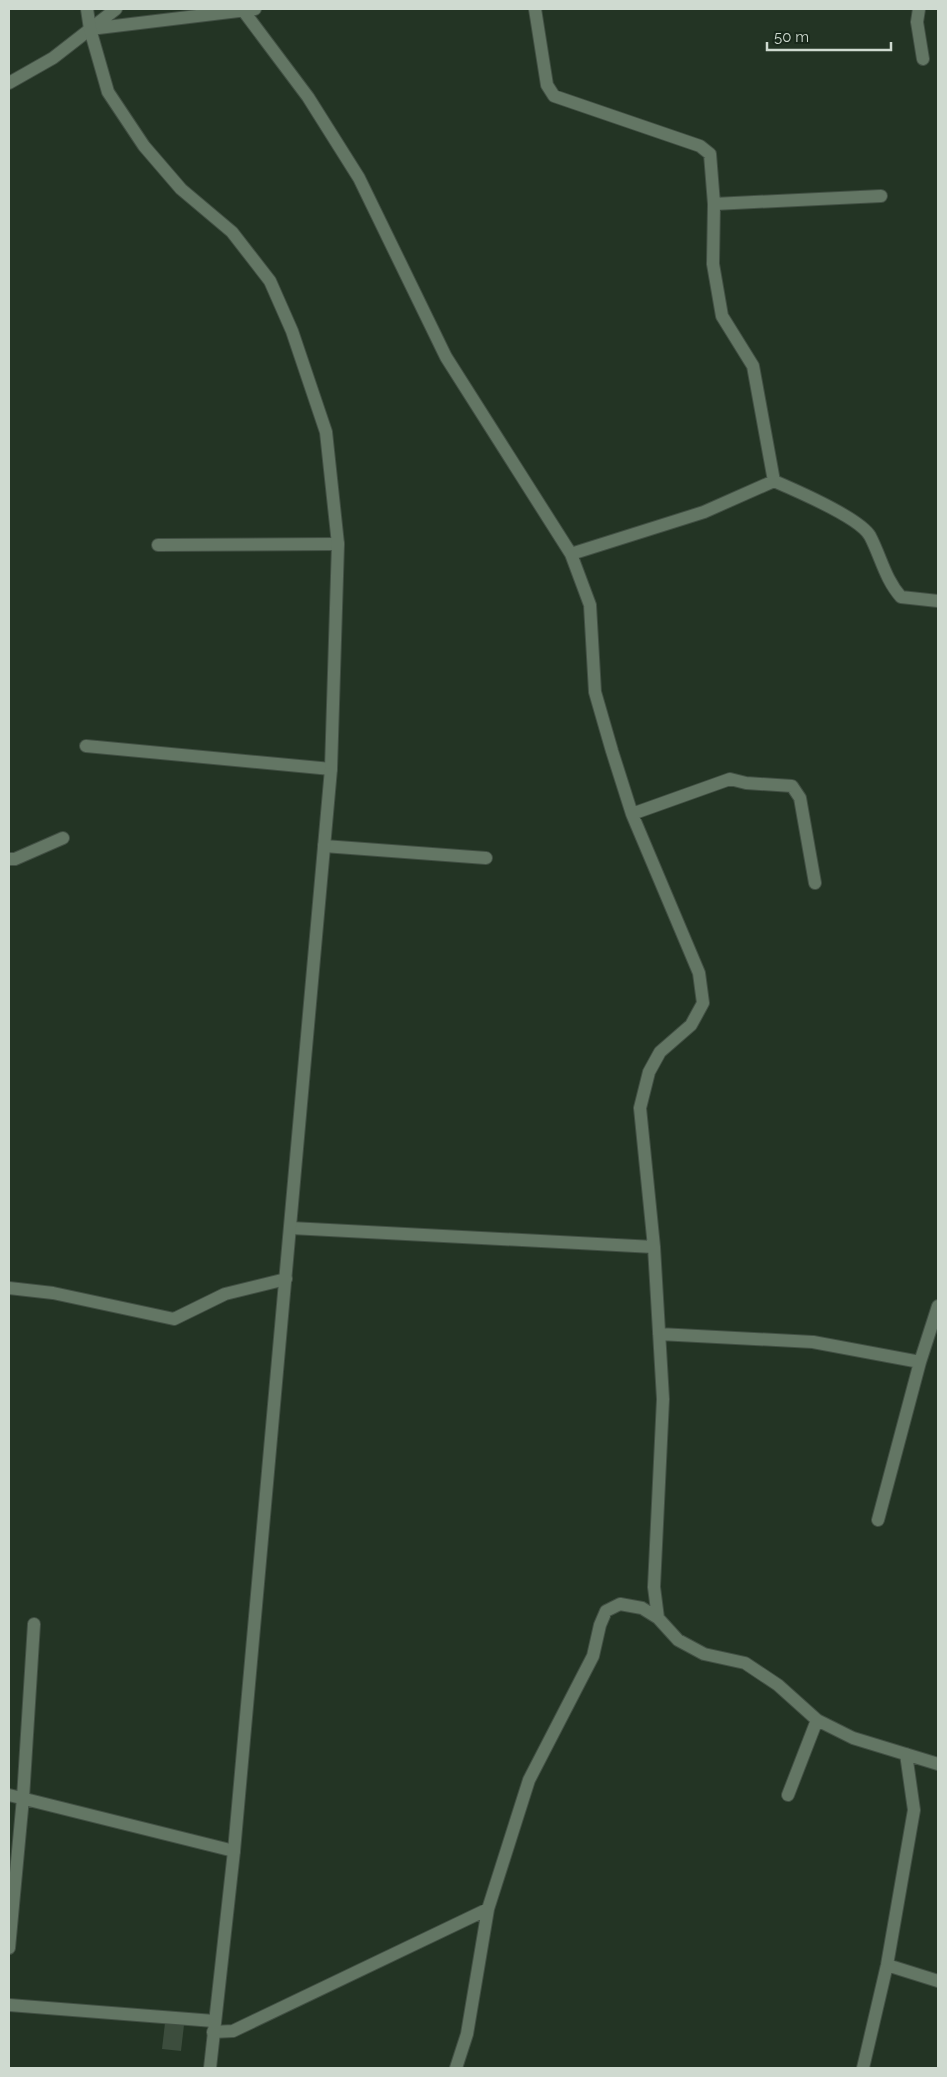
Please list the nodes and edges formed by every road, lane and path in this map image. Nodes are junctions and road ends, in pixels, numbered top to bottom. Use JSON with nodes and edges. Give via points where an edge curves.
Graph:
{"nodes":[{"id":1,"x":87,"y":9,"type":"edge"},
{"id":2,"x":116,"y":9,"type":"edge"},
{"id":3,"x":255,"y":9,"type":"edge"},
{"id":4,"x":536,"y":9,"type":"edge"},
{"id":5,"x":919,"y":9,"type":"edge"},
{"id":6,"x":242,"y":10,"type":"edge"},
{"id":7,"x":90,"y":30,"type":"junction"},
{"id":8,"x":923,"y":59,"type":"dead end"},
{"id":9,"x":9,"y":83,"type":"edge"},
{"id":10,"x":881,"y":196,"type":"dead end"},
{"id":11,"x":714,"y":204,"type":"junction"},
{"id":12,"x":774,"y":481,"type":"junction"},
{"id":13,"x":338,"y":544,"type":"junction"},
{"id":14,"x":158,"y":545,"type":"dead end"},
{"id":15,"x":571,"y":554,"type":"junction"},
{"id":16,"x":938,"y":601,"type":"edge"},
{"id":17,"x":86,"y":746,"type":"dead end"},
{"id":18,"x":331,"y":768,"type":"junction"},
{"id":19,"x":632,"y":814,"type":"junction"},
{"id":20,"x":62,"y":838,"type":"dead end"},
{"id":21,"x":324,"y":846,"type":"junction"},
{"id":22,"x":486,"y":858,"type":"dead end"},
{"id":23,"x":9,"y":859,"type":"edge"},
{"id":24,"x":815,"y":883,"type":"dead end"},
{"id":25,"x":291,"y":1228,"type":"junction"},
{"id":26,"x":654,"y":1247,"type":"junction"},
{"id":27,"x":286,"y":1279,"type":"junction"},
{"id":28,"x":9,"y":1288,"type":"edge"},
{"id":29,"x":938,"y":1306,"type":"edge"},
{"id":30,"x":659,"y":1334,"type":"junction"},
{"id":31,"x":920,"y":1362,"type":"junction"},
{"id":32,"x":878,"y":1520,"type":"dead end"},
{"id":33,"x":658,"y":1618,"type":"junction"},
{"id":34,"x":34,"y":1624,"type":"dead end"},
{"id":35,"x":816,"y":1720,"type":"junction"},
{"id":36,"x":906,"y":1754,"type":"junction"},
{"id":37,"x":938,"y":1760,"type":"edge"},
{"id":38,"x":9,"y":1795,"type":"edge"},
{"id":39,"x":788,"y":1795,"type":"dead end"},
{"id":40,"x":23,"y":1798,"type":"junction"},
{"id":41,"x":234,"y":1851,"type":"junction"},
{"id":42,"x":488,"y":1909,"type":"junction"},
{"id":43,"x":9,"y":1948,"type":"edge"},
{"id":44,"x":887,"y":1965,"type":"junction"},
{"id":45,"x":938,"y":1981,"type":"edge"},
{"id":46,"x":9,"y":2005,"type":"edge"},
{"id":47,"x":214,"y":2026,"type":"junction"},
{"id":48,"x":210,"y":2068,"type":"edge"},
{"id":49,"x":456,"y":2068,"type":"edge"},
{"id":50,"x":864,"y":2068,"type":"edge"}],
"edges":[{"from":1,"to":7,"type":"street"},
{"from":2,"to":7,"type":"street"},
{"from":3,"to":6,"type":"street"},
{"from":4,"to":11,"type":"street","via":[[547,85],[554,96],[700,146],[710,154]]},
{"from":5,"to":8,"type":"street","via":[[917,22]]},
{"from":6,"to":7,"type":"street"},
{"from":6,"to":15,"type":"street","via":[[308,97],[359,178],[446,357]]},
{"from":7,"to":9,"type":"street","via":[[52,58]]},
{"from":7,"to":13,"type":"street","via":[[108,92],[144,146],[181,189],[232,232],[270,281],[292,331],[326,432]]},
{"from":10,"to":11,"type":"street"},
{"from":11,"to":12,"type":"street","via":[[712,264],[722,316],[753,366]]},
{"from":12,"to":15,"type":"street","via":[[704,512]]},
{"from":12,"to":16,"type":"street","via":[[847,516],[869,534],[890,584],[901,597]]},
{"from":13,"to":14,"type":"street"},
{"from":13,"to":18,"type":"street"},
{"from":15,"to":19,"type":"street","via":[[590,605],[595,692]]},
{"from":17,"to":18,"type":"street"},
{"from":18,"to":21,"type":"street"},
{"from":19,"to":24,"type":"street","via":[[730,779],[792,786],[800,798]]},
{"from":19,"to":26,"type":"street","via":[[699,973],[703,1003],[691,1025],[660,1052],[649,1072],[640,1108]]},
{"from":20,"to":23,"type":"street"},
{"from":21,"to":22,"type":"street"},
{"from":21,"to":25,"type":"street"},
{"from":25,"to":26,"type":"street"},
{"from":25,"to":27,"type":"street"},
{"from":26,"to":30,"type":"street"},
{"from":27,"to":28,"type":"street","via":[[225,1294],[174,1319],[54,1293]]},
{"from":27,"to":41,"type":"street"},
{"from":29,"to":31,"type":"street"},
{"from":30,"to":31,"type":"street","via":[[813,1342]]},
{"from":30,"to":33,"type":"street","via":[[663,1398],[654,1587]]},
{"from":31,"to":32,"type":"street"},
{"from":33,"to":35,"type":"street","via":[[678,1640],[704,1654],[745,1663],[778,1685]]},
{"from":33,"to":42,"type":"street","via":[[642,1608],[620,1604],[606,1610],[593,1656],[530,1780]]},
{"from":34,"to":40,"type":"street"},
{"from":35,"to":36,"type":"street","via":[[853,1738]]},
{"from":35,"to":39,"type":"street"},
{"from":36,"to":37,"type":"street"},
{"from":36,"to":44,"type":"street","via":[[914,1810]]},
{"from":38,"to":40,"type":"street"},
{"from":40,"to":41,"type":"street"},
{"from":40,"to":43,"type":"street"},
{"from":41,"to":47,"type":"street"},
{"from":42,"to":47,"type":"street","via":[[233,2031]]},
{"from":42,"to":49,"type":"street","via":[[467,2034]]},
{"from":44,"to":45,"type":"street"},
{"from":44,"to":50,"type":"street"},
{"from":46,"to":47,"type":"street"},
{"from":47,"to":48,"type":"street"}]}
